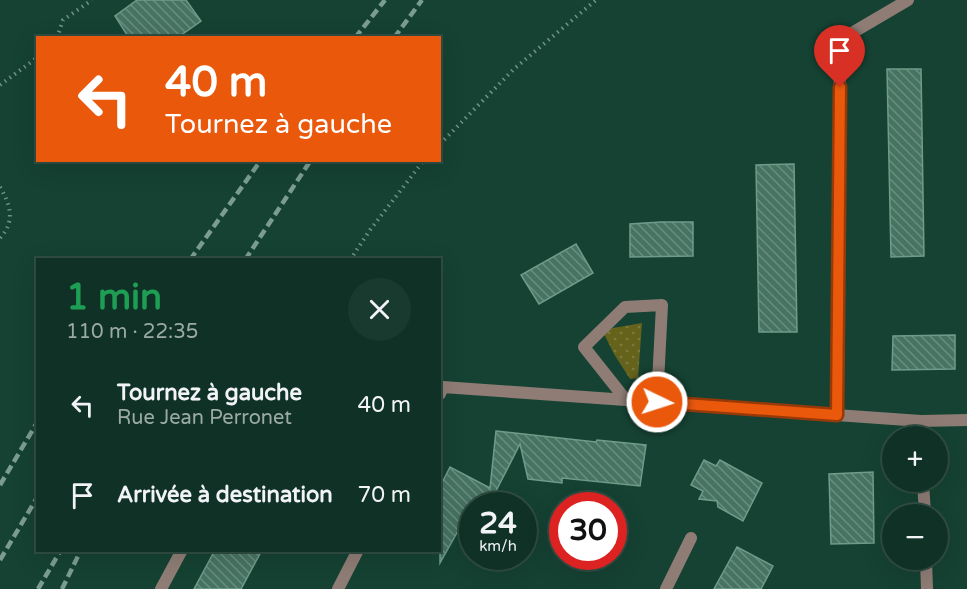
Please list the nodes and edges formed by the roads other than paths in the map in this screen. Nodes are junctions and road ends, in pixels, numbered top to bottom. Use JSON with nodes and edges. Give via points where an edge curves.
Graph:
{"nodes":[{"id":1,"x":908,"y":0,"type":"edge"},
{"id":2,"x":441,"y":390,"type":"edge"},
{"id":3,"x":626,"y":400,"type":"junction"},
{"id":4,"x":657,"y":402,"type":"junction"},
{"id":5,"x":837,"y":415,"type":"junction"},
{"id":6,"x":967,"y":420,"type":"edge"},
{"id":7,"x":921,"y":421,"type":"junction"},
{"id":8,"x":921,"y":426,"type":"edge"},
{"id":9,"x":691,"y":538,"type":"dead end"},
{"id":10,"x":181,"y":552,"type":"edge"},
{"id":11,"x":357,"y":552,"type":"edge"},
{"id":12,"x":926,"y":570,"type":"edge"},
{"id":13,"x":161,"y":589,"type":"edge"},
{"id":14,"x":338,"y":589,"type":"edge"},
{"id":15,"x":666,"y":589,"type":"edge"},
{"id":16,"x":927,"y":589,"type":"edge"}],
"edges":[{"from":1,"to":5,"type":"street","via":[[840,40]]},
{"from":2,"to":3,"type":"street"},
{"from":3,"to":4,"type":"street"},
{"from":3,"to":4,"type":"street","via":[[584,347],[625,307],[662,305]]},
{"from":4,"to":5,"type":"street"},
{"from":5,"to":7,"type":"street"},
{"from":6,"to":7,"type":"street"},
{"from":7,"to":8,"type":"street"},
{"from":9,"to":15,"type":"street"},
{"from":10,"to":13,"type":"street"},
{"from":11,"to":14,"type":"street"},
{"from":12,"to":16,"type":"street"}]}
